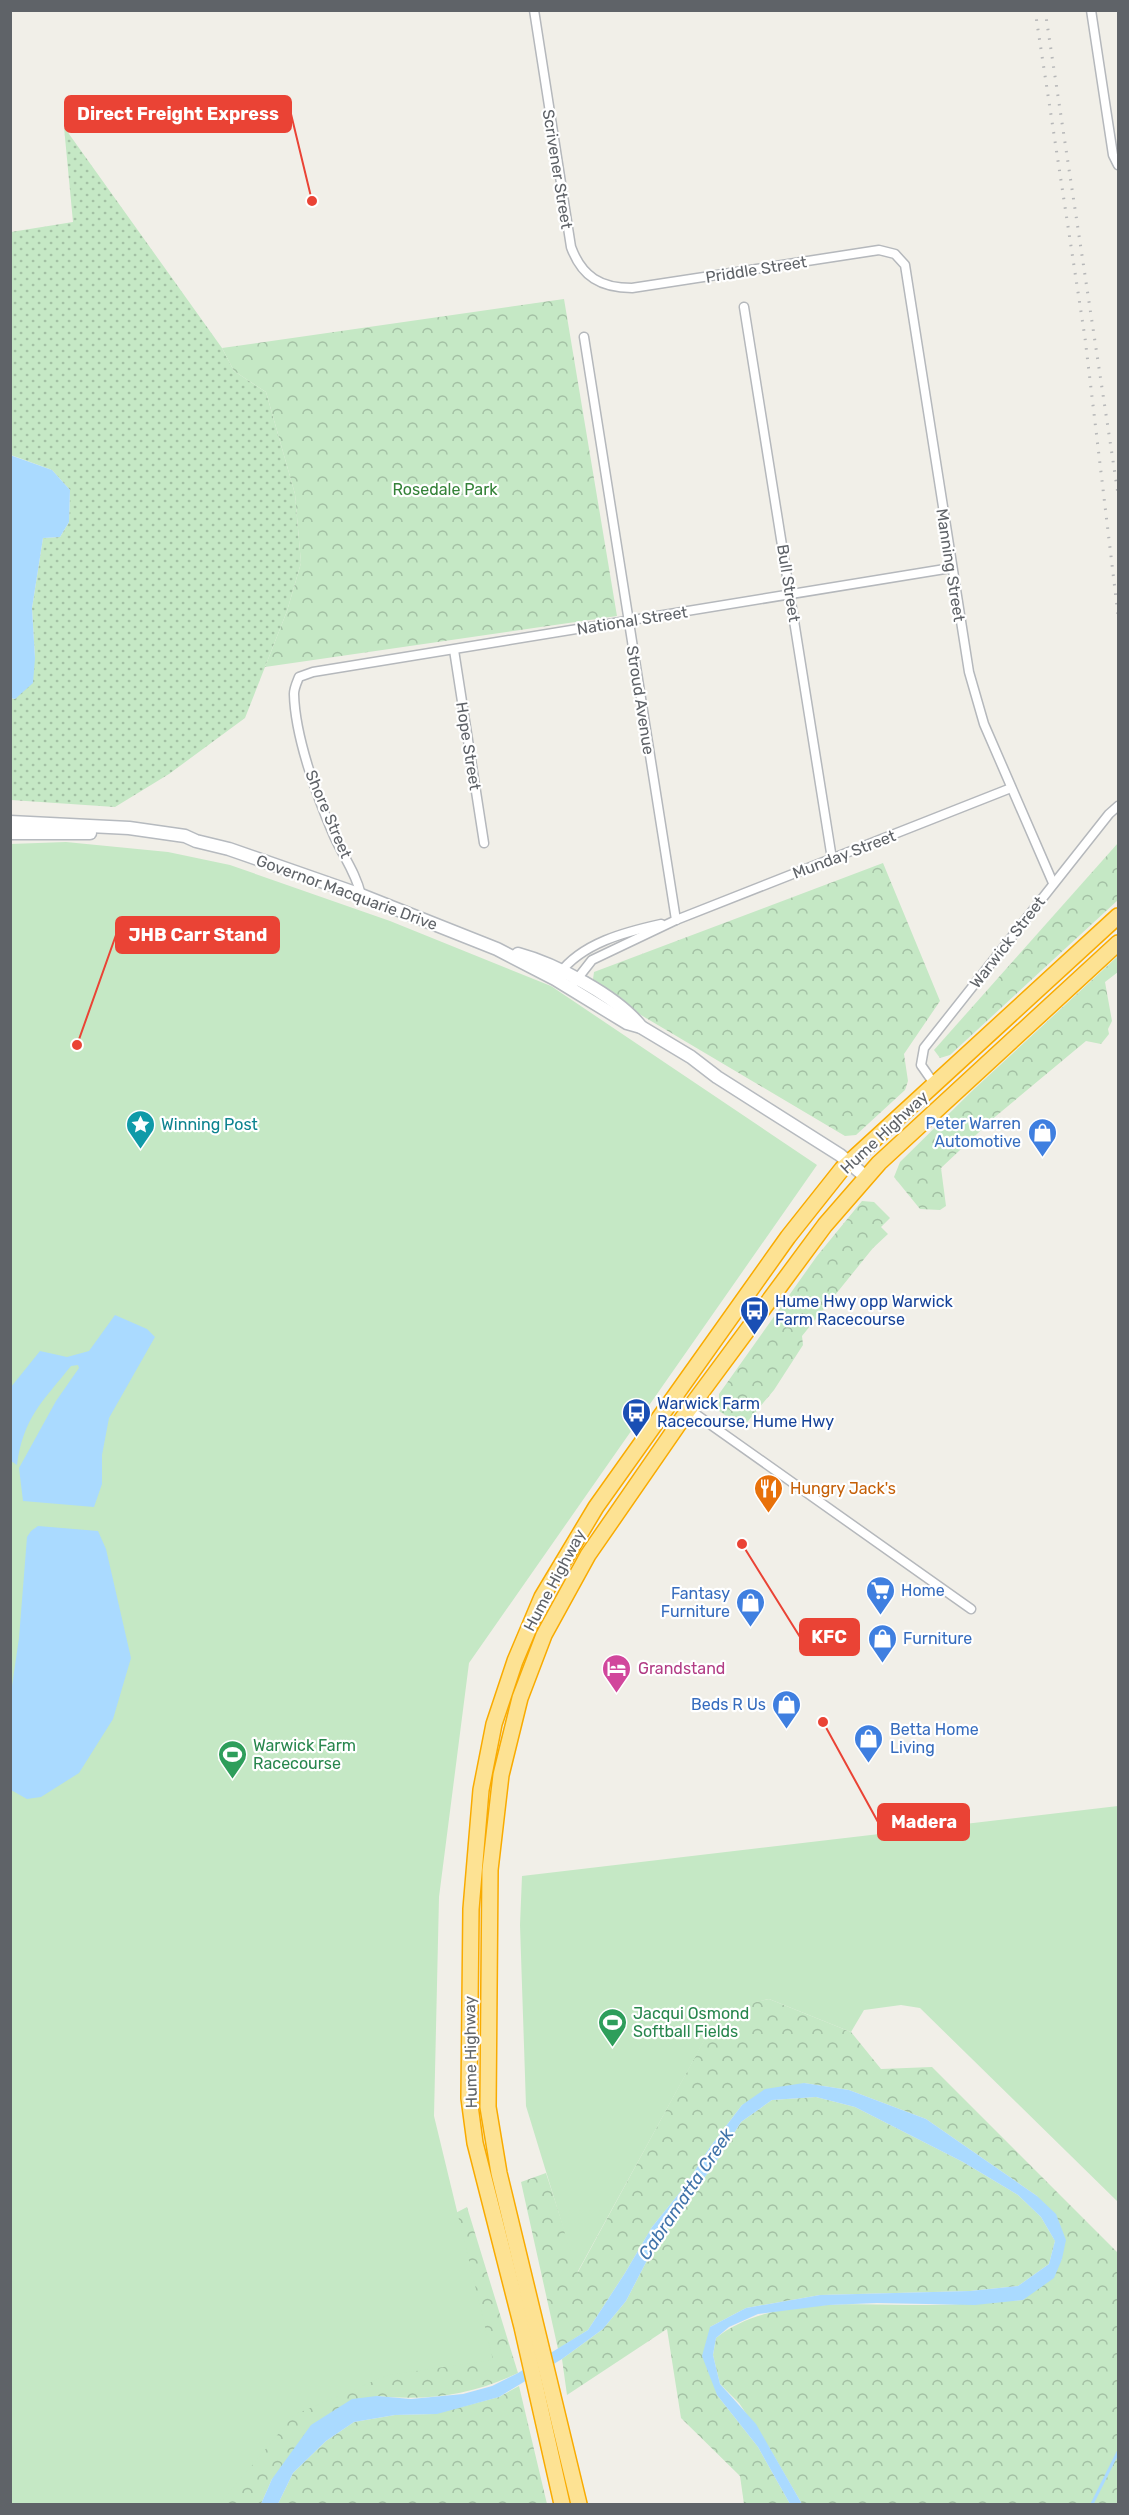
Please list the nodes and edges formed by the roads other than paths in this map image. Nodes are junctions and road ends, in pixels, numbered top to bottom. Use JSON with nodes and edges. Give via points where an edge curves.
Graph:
{"nodes":[{"id":1,"x":534,"y":10,"type":"edge"},
{"id":2,"x":1091,"y":10,"type":"edge"},
{"id":3,"x":1119,"y":165,"type":"edge"},
{"id":4,"x":879,"y":250,"type":"joint"},
{"id":5,"x":632,"y":288,"type":"joint"},
{"id":6,"x":744,"y":307,"type":"dead end"},
{"id":7,"x":584,"y":337,"type":"dead end"},
{"id":8,"x":951,"y":568,"type":"junction"},
{"id":9,"x":790,"y":595,"type":"junction"},
{"id":10,"x":628,"y":621,"type":"junction"},
{"id":11,"x":454,"y":650,"type":"junction"},
{"id":12,"x":313,"y":672,"type":"joint"},
{"id":13,"x":1011,"y":788,"type":"junction"},
{"id":14,"x":1119,"y":806,"type":"edge"},
{"id":15,"x":10,"y":822,"type":"edge"},
{"id":16,"x":10,"y":833,"type":"edge"},
{"id":17,"x":196,"y":842,"type":"junction"},
{"id":18,"x":484,"y":843,"type":"dead end"},
{"id":19,"x":832,"y":859,"type":"junction"},
{"id":20,"x":1053,"y":883,"type":"junction"},
{"id":21,"x":362,"y":895,"type":"junction"},
{"id":22,"x":1119,"y":916,"type":"edge"},
{"id":23,"x":676,"y":920,"type":"junction"},
{"id":24,"x":1119,"y":943,"type":"edge"},
{"id":25,"x":559,"y":974,"type":"junction"},
{"id":26,"x":573,"y":983,"type":"junction"},
{"id":27,"x":935,"y":1085,"type":"junction"},
{"id":28,"x":849,"y":1162,"type":"junction"},
{"id":29,"x":866,"y":1177,"type":"junction"},
{"id":30,"x":673,"y":1398,"type":"junction"},
{"id":31,"x":689,"y":1409,"type":"junction"},
{"id":32,"x":971,"y":1609,"type":"dead end"},
{"id":33,"x":489,"y":1908,"type":"junction"},
{"id":34,"x":471,"y":1909,"type":"junction"},
{"id":35,"x":528,"y":2326,"type":"junction"},
{"id":36,"x":546,"y":2402,"type":"junction"},
{"id":37,"x":562,"y":2505,"type":"edge"},
{"id":38,"x":579,"y":2505,"type":"edge"}],
"edges":[{"from":1,"to":5,"type":"street","name":"Scrivener Street","via":[[571,247],[591,279]]},
{"from":2,"to":3,"type":"street","via":[[1113,155]]},
{"from":4,"to":5,"type":"street","name":"Priddle Street"},
{"from":4,"to":8,"type":"street","name":"Manning Street","via":[[895,254],[907,272]]},
{"from":6,"to":9,"type":"street","name":"Bull Street"},
{"from":7,"to":10,"type":"street","name":"Stroud Avenue"},
{"from":8,"to":9,"type":"street","name":"National Street"},
{"from":8,"to":13,"type":"street","name":"Manning Street","via":[[976,701]]},
{"from":9,"to":10,"type":"street","name":"National Street"},
{"from":9,"to":19,"type":"street","name":"Bull Street"},
{"from":10,"to":11,"type":"street","name":"National Street"},
{"from":10,"to":23,"type":"street","name":"Stroud Avenue"},
{"from":11,"to":12,"type":"street","name":"National Street"},
{"from":11,"to":18,"type":"street","name":"Hope Street"},
{"from":12,"to":21,"type":"street","name":"Shore Street","via":[[299,677],[293,692],[298,721],[315,788]]},
{"from":13,"to":19,"type":"street","name":"Munday Street"},
{"from":13,"to":20,"type":"street","name":"Manning Street"},
{"from":14,"to":20,"type":"street","name":"Warwick Street"},
{"from":15,"to":17,"type":"main road","name":"Governor Macquarie Drive","via":[[129,828],[185,836]]},
{"from":16,"to":17,"type":"main road","name":"Governor Macquarie Drive","via":[[88,832]]},
{"from":17,"to":21,"type":"main road","name":"Governor Macquarie Drive","via":[[229,849]]},
{"from":19,"to":23,"type":"street","name":"Munday Street"},
{"from":20,"to":27,"type":"street","name":"Warwick Street","via":[[924,1048],[921,1065]]},
{"from":21,"to":25,"type":"main road","name":"Governor Macquarie Drive"},
{"from":22,"to":27,"type":"highway","name":"Hume Highway"},
{"from":23,"to":25,"type":"street","name":"Munday Street","via":[[635,930],[578,953]]},
{"from":23,"to":26,"type":"street","name":"Munday Street","via":[[598,956]]},
{"from":24,"to":29,"type":"highway","name":"Hume Highway"},
{"from":25,"to":26,"type":"main road","name":"Governor Macquarie Drive"},
{"from":26,"to":28,"type":"main road","name":"Governor Macquarie Drive","via":[[627,1023],[641,1027],[691,1057]]},
{"from":27,"to":28,"type":"highway","name":"Hume Highway"},
{"from":28,"to":29,"type":"main road","name":"Governor Macquarie Drive"},
{"from":28,"to":30,"type":"highway","name":"Hume Highway","via":[[788,1237]]},
{"from":29,"to":31,"type":"highway","name":"Hume Highway","via":[[825,1225]]},
{"from":30,"to":31,"type":"street"},
{"from":30,"to":34,"type":"highway","name":"Hume Highway","via":[[575,1538],[530,1623],[494,1724],[481,1790]]},
{"from":31,"to":32,"type":"street"},
{"from":31,"to":33,"type":"highway","name":"Hume Highway","via":[[588,1555],[531,1666],[501,1775]]},
{"from":33,"to":34,"type":"highway"},
{"from":33,"to":35,"type":"highway","name":"Hume Highway","via":[[488,2107]]},
{"from":34,"to":35,"type":"highway","name":"Hume Highway","via":[[471,2119]]},
{"from":35,"to":36,"type":"highway","name":"Hume Highway"},
{"from":36,"to":37,"type":"highway","name":"Hume Highway"},
{"from":36,"to":38,"type":"highway","name":"Hume Highway"}]}
